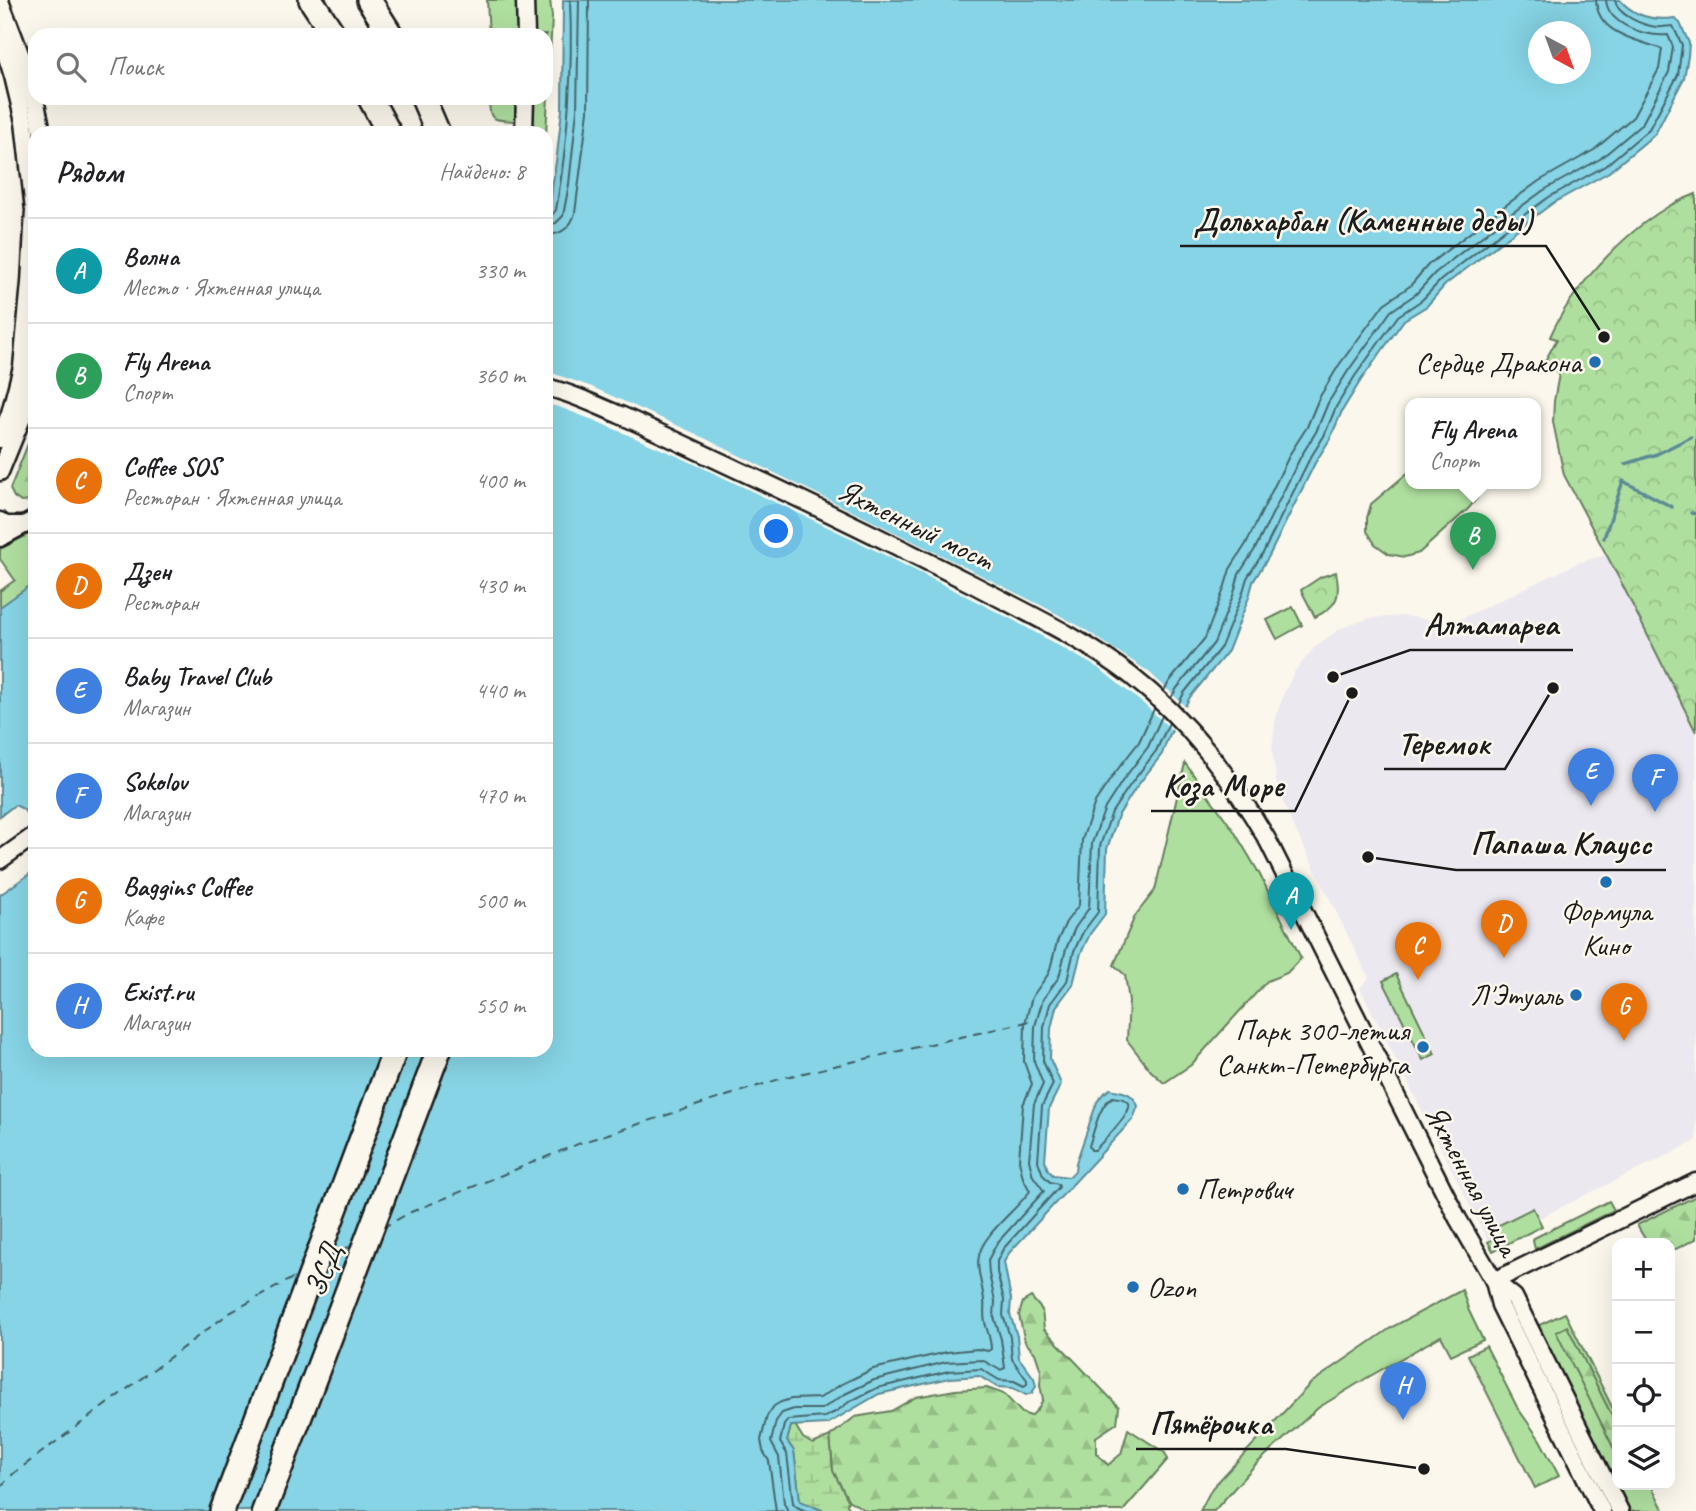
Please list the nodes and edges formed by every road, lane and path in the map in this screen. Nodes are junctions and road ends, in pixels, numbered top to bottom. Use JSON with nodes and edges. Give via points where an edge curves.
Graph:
{"nodes":[{"id":1,"x":311,"y":0,"type":"edge"},
{"id":2,"x":369,"y":0,"type":"edge"},
{"id":3,"x":525,"y":0,"type":"edge"},
{"id":4,"x":0,"y":1,"type":"edge"},
{"id":5,"x":329,"y":28,"type":"edge"},
{"id":6,"x":387,"y":28,"type":"edge"},
{"id":7,"x":526,"y":28,"type":"edge"},
{"id":8,"x":0,"y":35,"type":"edge"},
{"id":9,"x":28,"y":78,"type":"edge"},
{"id":10,"x":36,"y":105,"type":"edge"},
{"id":11,"x":374,"y":105,"type":"edge"},
{"id":12,"x":426,"y":105,"type":"edge"},
{"id":13,"x":525,"y":105,"type":"edge"},
{"id":14,"x":41,"y":126,"type":"edge"},
{"id":15,"x":385,"y":126,"type":"edge"},
{"id":16,"x":435,"y":126,"type":"edge"},
{"id":17,"x":524,"y":126,"type":"edge"},
{"id":18,"x":28,"y":151,"type":"edge"},
{"id":19,"x":28,"y":333,"type":"edge"},
{"id":20,"x":553,"y":389,"type":"edge"},
{"id":21,"x":28,"y":395,"type":"edge"},
{"id":22,"x":0,"y":439,"type":"edge"},
{"id":23,"x":0,"y":472,"type":"edge"},
{"id":24,"x":0,"y":522,"type":"edge"},
{"id":25,"x":28,"y":522,"type":"edge"},
{"id":26,"x":28,"y":523,"type":"edge"},
{"id":27,"x":0,"y":538,"type":"edge"},
{"id":28,"x":1223,"y":771,"type":"joint"},
{"id":29,"x":28,"y":840,"type":"edge"},
{"id":30,"x":0,"y":860,"type":"edge"},
{"id":31,"x":391,"y":1057,"type":"edge"},
{"id":32,"x":436,"y":1057,"type":"edge"},
{"id":33,"x":1696,"y":1182,"type":"edge"},
{"id":34,"x":1494,"y":1281,"type":"junction"},
{"id":35,"x":222,"y":1511,"type":"edge"},
{"id":36,"x":264,"y":1511,"type":"edge"},
{"id":37,"x":1602,"y":1511,"type":"edge"},
{"id":38,"x":1620,"y":1511,"type":"edge"}],
"edges":[{"from":1,"to":5,"type":"highway"},
{"from":2,"to":6,"type":"highway"},
{"from":3,"to":7,"type":"street"},
{"from":4,"to":9,"type":"street"},
{"from":8,"to":18,"type":"street"},
{"from":10,"to":14,"type":"street"},
{"from":11,"to":15,"type":"highway"},
{"from":12,"to":16,"type":"highway"},
{"from":13,"to":17,"type":"street"},
{"from":19,"to":22,"type":"street"},
{"from":20,"to":28,"type":"street","name":"Яхтенный мост","via":[[789,493],[1049,625],[1129,674],[1205,747]]},
{"from":21,"to":23,"type":"street"},
{"from":24,"to":25,"type":"street","via":[[14,526]]},
{"from":26,"to":27,"type":"street"},
{"from":28,"to":34,"type":"street","name":"Яхтенная улица","via":[[1268,841],[1458,1220]]},
{"from":29,"to":30,"type":"street"},
{"from":31,"to":35,"type":"highway","name":"ЗСД"},
{"from":32,"to":36,"type":"highway","name":"ЗСД"},
{"from":33,"to":34,"type":"street"},
{"from":34,"to":37,"type":"street","name":"Яхтенная улица","via":[[1500,1305]]},
{"from":34,"to":38,"type":"street","name":"Яхтенная улица","via":[[1514,1297]]}]}
